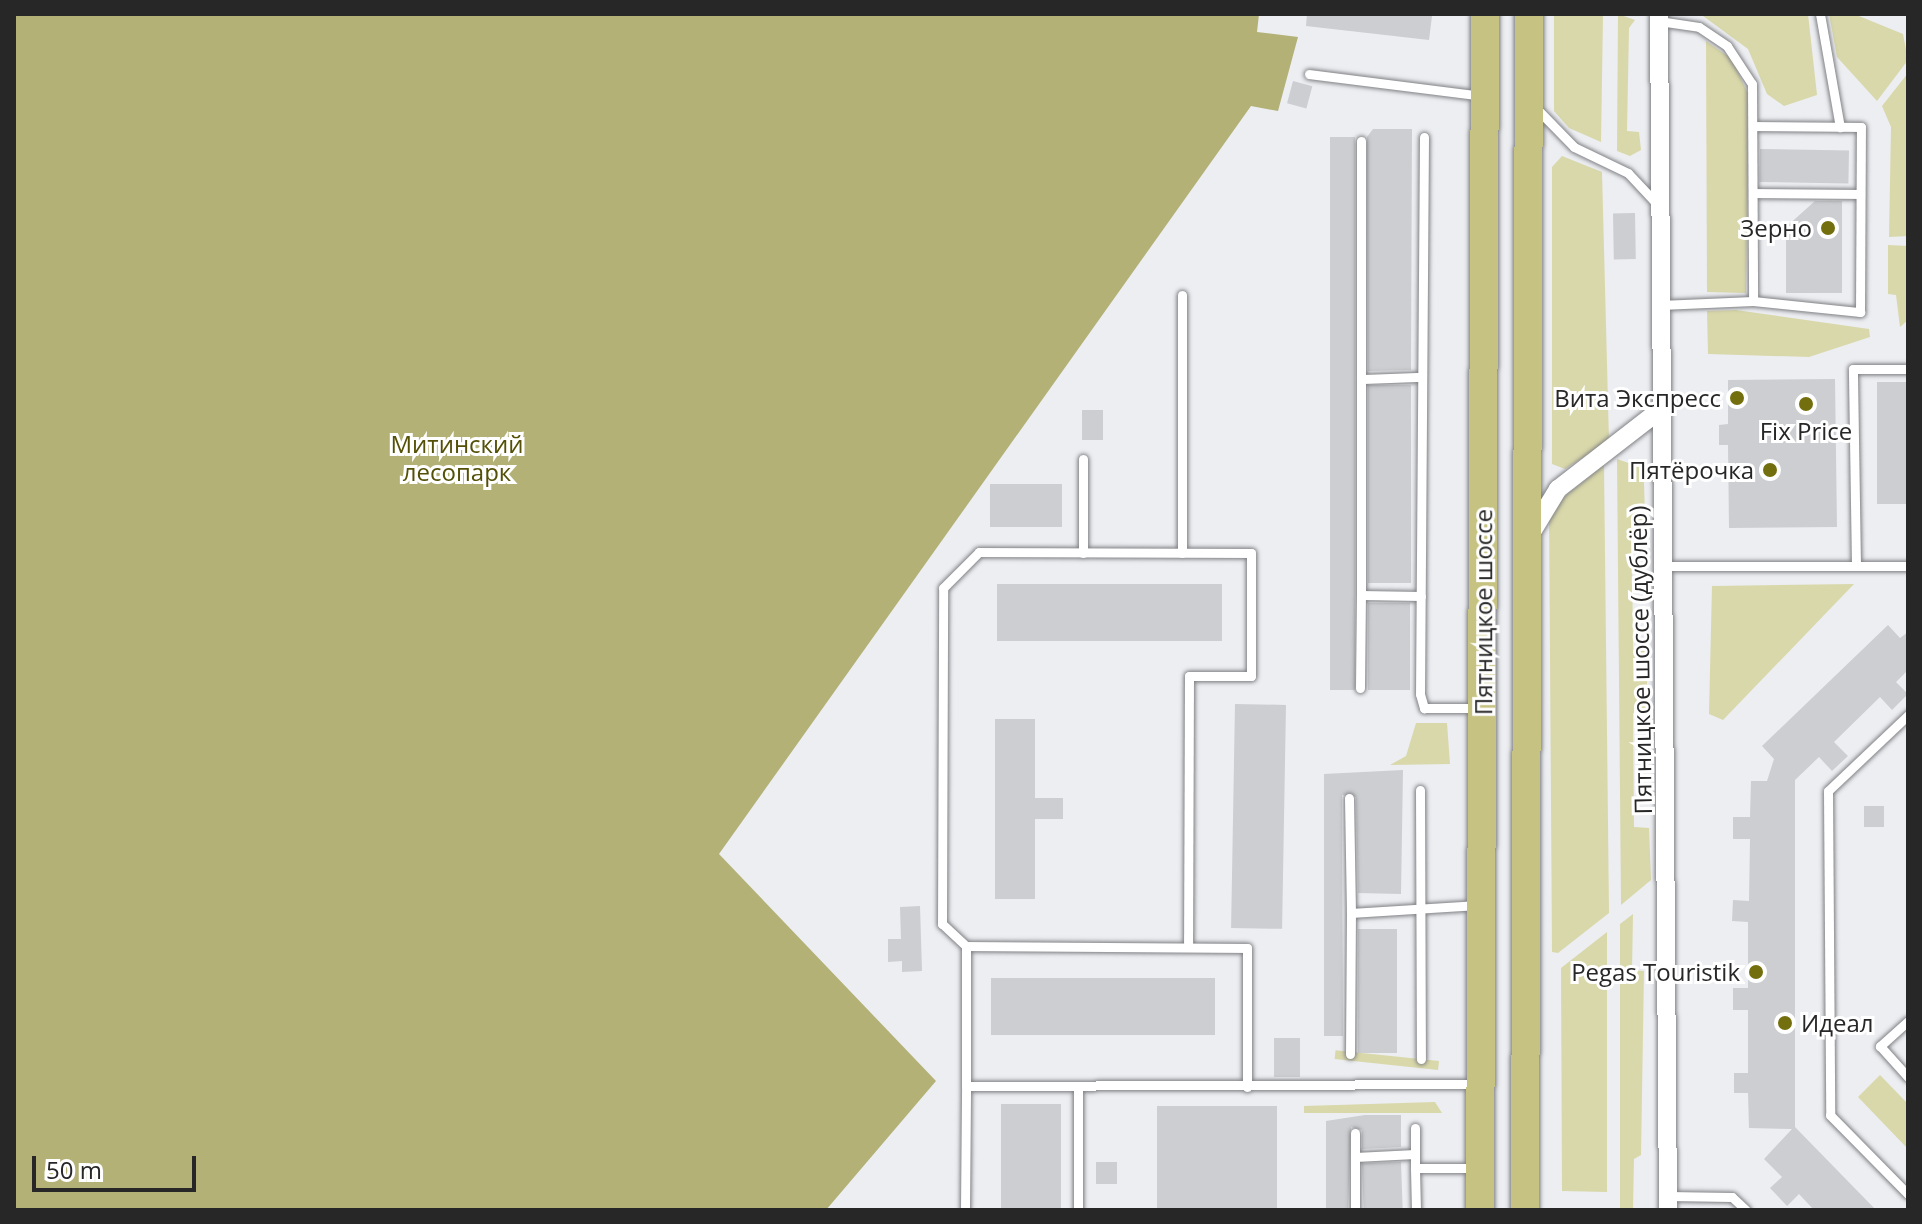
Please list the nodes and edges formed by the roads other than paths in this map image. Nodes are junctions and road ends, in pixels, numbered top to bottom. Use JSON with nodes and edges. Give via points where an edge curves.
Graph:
{"nodes":[{"id":1,"x":1529,"y":14,"type":"edge"},
{"id":2,"x":1820,"y":14,"type":"edge"},
{"id":3,"x":1482,"y":15,"type":"edge"},
{"id":4,"x":1659,"y":18,"type":"edge"},
{"id":5,"x":1309,"y":74,"type":"dead end"},
{"id":6,"x":1485,"y":97,"type":"junction"},
{"id":7,"x":1530,"y":100,"type":"junction"},
{"id":8,"x":1755,"y":126,"type":"junction"},
{"id":9,"x":1840,"y":127,"type":"junction"},
{"id":10,"x":1424,"y":137,"type":"dead end"},
{"id":11,"x":1361,"y":141,"type":"dead end"},
{"id":12,"x":1754,"y":193,"type":"junction"},
{"id":13,"x":1860,"y":194,"type":"junction"},
{"id":14,"x":1659,"y":207,"type":"junction"},
{"id":15,"x":1182,"y":295,"type":"dead end"},
{"id":16,"x":1753,"y":301,"type":"junction"},
{"id":17,"x":1660,"y":305,"type":"junction"},
{"id":18,"x":1908,"y":369,"type":"edge"},
{"id":19,"x":1419,"y":377,"type":"junction"},
{"id":20,"x":1361,"y":379,"type":"junction"},
{"id":21,"x":1661,"y":409,"type":"junction"},
{"id":22,"x":1083,"y":459,"type":"dead end"},
{"id":23,"x":1527,"y":541,"type":"junction"},
{"id":24,"x":1083,"y":553,"type":"junction"},
{"id":25,"x":1182,"y":553,"type":"junction"},
{"id":26,"x":1662,"y":566,"type":"junction"},
{"id":27,"x":1856,"y":566,"type":"junction"},
{"id":28,"x":1908,"y":566,"type":"edge"},
{"id":29,"x":1361,"y":595,"type":"junction"},
{"id":30,"x":1421,"y":596,"type":"junction"},
{"id":31,"x":1360,"y":688,"type":"dead end"},
{"id":32,"x":1482,"y":708,"type":"junction"},
{"id":33,"x":1908,"y":715,"type":"edge"},
{"id":34,"x":1420,"y":790,"type":"dead end"},
{"id":35,"x":1349,"y":798,"type":"dead end"},
{"id":36,"x":1481,"y":904,"type":"junction"},
{"id":37,"x":1351,"y":913,"type":"junction"},
{"id":38,"x":1421,"y":913,"type":"junction"},
{"id":39,"x":966,"y":946,"type":"junction"},
{"id":40,"x":1188,"y":947,"type":"junction"},
{"id":41,"x":1908,"y":1021,"type":"edge"},
{"id":42,"x":1350,"y":1054,"type":"dead end"},
{"id":43,"x":1421,"y":1059,"type":"dead end"},
{"id":44,"x":1908,"y":1077,"type":"edge"},
{"id":45,"x":1481,"y":1084,"type":"junction"},
{"id":46,"x":966,"y":1086,"type":"junction"},
{"id":47,"x":1078,"y":1087,"type":"junction"},
{"id":48,"x":1247,"y":1087,"type":"junction"},
{"id":49,"x":1415,"y":1128,"type":"dead end"},
{"id":50,"x":1355,"y":1133,"type":"dead end"},
{"id":51,"x":1415,"y":1154,"type":"junction"},
{"id":52,"x":1355,"y":1157,"type":"junction"},
{"id":53,"x":1415,"y":1168,"type":"junction"},
{"id":54,"x":1480,"y":1168,"type":"junction"},
{"id":55,"x":1908,"y":1194,"type":"edge"},
{"id":56,"x":1668,"y":1203,"type":"edge"},
{"id":57,"x":965,"y":1210,"type":"edge"},
{"id":58,"x":1078,"y":1210,"type":"edge"},
{"id":59,"x":1355,"y":1210,"type":"edge"},
{"id":60,"x":1416,"y":1210,"type":"edge"},
{"id":61,"x":1480,"y":1210,"type":"edge"},
{"id":62,"x":1525,"y":1210,"type":"edge"},
{"id":63,"x":1746,"y":1210,"type":"edge"}],
"edges":[{"from":1,"to":7,"type":"main road","name":"Пятницкое шоссе"},
{"from":2,"to":9,"type":"lane"},
{"from":3,"to":6,"type":"main road","name":"Пятницкое шоссе"},
{"from":4,"to":8,"type":"lane","via":[[1699,27],[1745,64]]},
{"from":4,"to":14,"type":"street","name":"Пятницкое шоссе (дублёр)"},
{"from":5,"to":6,"type":"lane"},
{"from":6,"to":32,"type":"main road","name":"Пятницкое шоссе"},
{"from":7,"to":14,"type":"lane","via":[[1574,147],[1628,173]]},
{"from":7,"to":23,"type":"main road","name":"Пятницкое шоссе"},
{"from":8,"to":9,"type":"lane"},
{"from":8,"to":12,"type":"lane"},
{"from":9,"to":13,"type":"lane","via":[[1861,127]]},
{"from":10,"to":19,"type":"lane"},
{"from":11,"to":20,"type":"lane"},
{"from":12,"to":13,"type":"lane"},
{"from":12,"to":16,"type":"lane"},
{"from":13,"to":16,"type":"lane","via":[[1860,312]]},
{"from":14,"to":17,"type":"street","name":"Пятницкое шоссе (дублёр)"},
{"from":15,"to":25,"type":"lane"},
{"from":16,"to":17,"type":"lane"},
{"from":17,"to":21,"type":"street","name":"Пятницкое шоссе (дублёр)"},
{"from":18,"to":27,"type":"lane","via":[[1853,369]]},
{"from":19,"to":20,"type":"lane"},
{"from":19,"to":30,"type":"lane"},
{"from":20,"to":29,"type":"lane"},
{"from":21,"to":23,"type":"street","via":[[1558,489]]},
{"from":21,"to":26,"type":"street","name":"Пятницкое шоссе (дублёр)"},
{"from":22,"to":24,"type":"lane"},
{"from":23,"to":62,"type":"main road","name":"Пятницкое шоссе"},
{"from":24,"to":25,"type":"lane"},
{"from":24,"to":39,"type":"lane","via":[[979,552],[943,588],[942,924]]},
{"from":25,"to":40,"type":"lane","via":[[1251,553],[1251,676],[1189,676]]},
{"from":26,"to":27,"type":"lane"},
{"from":26,"to":56,"type":"street","name":"Пятницкое шоссе (дублёр)"},
{"from":27,"to":28,"type":"lane"},
{"from":29,"to":30,"type":"lane"},
{"from":29,"to":31,"type":"lane"},
{"from":30,"to":32,"type":"lane","via":[[1424,708]]},
{"from":32,"to":36,"type":"main road","name":"Пятницкое шоссе"},
{"from":33,"to":55,"type":"lane","via":[[1828,791],[1828,805],[1830,1115]]},
{"from":34,"to":38,"type":"lane"},
{"from":35,"to":37,"type":"lane"},
{"from":36,"to":38,"type":"lane"},
{"from":36,"to":45,"type":"main road","name":"Пятницкое шоссе"},
{"from":37,"to":38,"type":"lane"},
{"from":37,"to":42,"type":"lane"},
{"from":38,"to":43,"type":"lane"},
{"from":39,"to":40,"type":"lane"},
{"from":39,"to":46,"type":"lane"},
{"from":40,"to":48,"type":"lane","via":[[1247,948]]},
{"from":41,"to":44,"type":"lane","via":[[1880,1046]]},
{"from":45,"to":48,"type":"lane"},
{"from":45,"to":54,"type":"main road","name":"Пятницкое шоссе"},
{"from":46,"to":47,"type":"lane"},
{"from":46,"to":57,"type":"lane"},
{"from":47,"to":48,"type":"lane"},
{"from":47,"to":58,"type":"lane"},
{"from":49,"to":51,"type":"lane"},
{"from":50,"to":52,"type":"lane"},
{"from":51,"to":52,"type":"lane"},
{"from":51,"to":53,"type":"lane"},
{"from":52,"to":59,"type":"lane"},
{"from":53,"to":54,"type":"lane"},
{"from":53,"to":60,"type":"lane"},
{"from":54,"to":61,"type":"main road","name":"Пятницкое шоссе"},
{"from":56,"to":63,"type":"lane","via":[[1732,1197]]}]}
